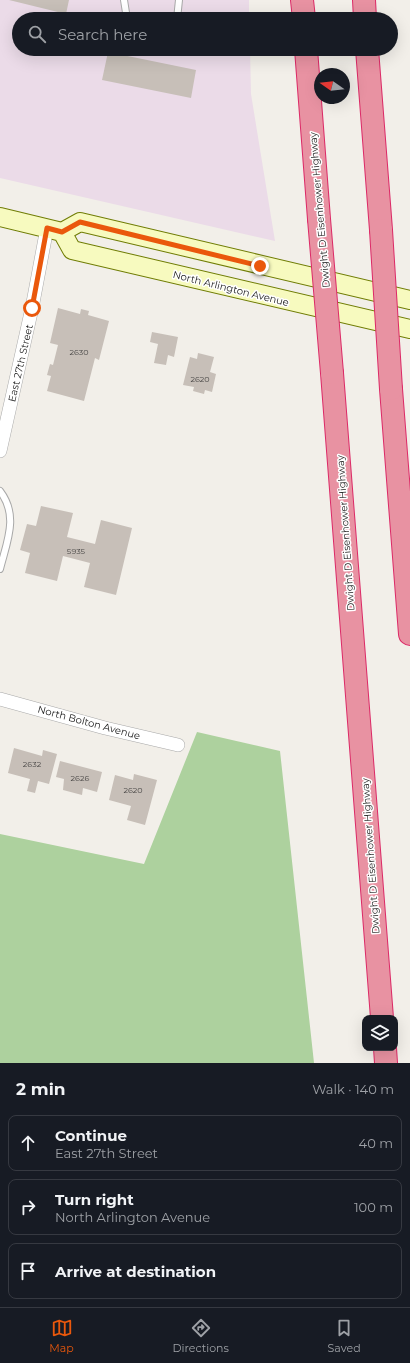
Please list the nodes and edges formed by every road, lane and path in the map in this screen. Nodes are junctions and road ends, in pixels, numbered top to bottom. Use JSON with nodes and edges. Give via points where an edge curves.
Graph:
{"nodes":[{"id":1,"x":124,"y":0,"type":"edge"},
{"id":2,"x":179,"y":0,"type":"edge"},
{"id":3,"x":302,"y":0,"type":"edge"},
{"id":4,"x":364,"y":0,"type":"edge"},
{"id":5,"x":126,"y":12,"type":"edge"},
{"id":6,"x":178,"y":12,"type":"edge"},
{"id":7,"x":303,"y":12,"type":"edge"},
{"id":8,"x":365,"y":12,"type":"edge"},
{"id":9,"x":307,"y":56,"type":"edge"},
{"id":10,"x":368,"y":56,"type":"edge"},
{"id":11,"x":0,"y":217,"type":"edge"},
{"id":12,"x":54,"y":230,"type":"junction"},
{"id":13,"x":410,"y":300,"type":"edge"},
{"id":14,"x":410,"y":329,"type":"edge"},
{"id":15,"x":0,"y":451,"type":"edge"},
{"id":16,"x":0,"y":491,"type":"edge"},
{"id":17,"x":0,"y":569,"type":"edge"},
{"id":18,"x":410,"y":634,"type":"edge"},
{"id":19,"x":0,"y":699,"type":"edge"},
{"id":20,"x":178,"y":745,"type":"dead end"},
{"id":21,"x":382,"y":1015,"type":"edge"},
{"id":22,"x":385,"y":1051,"type":"edge"},
{"id":23,"x":386,"y":1063,"type":"edge"}],
"edges":[{"from":1,"to":5,"type":"lane"},
{"from":2,"to":6,"type":"lane"},
{"from":3,"to":7,"type":"highway"},
{"from":4,"to":8,"type":"highway"},
{"from":9,"to":21,"type":"highway","name":"Dwight D Eisenhower Highway","bridge":true},
{"from":10,"to":18,"type":"highway","bridge":true},
{"from":11,"to":12,"type":"main road"},
{"from":12,"to":13,"type":"main road","via":[[80,222]]},
{"from":12,"to":14,"type":"main road","name":"North Arlington Avenue","via":[[72,250]]},
{"from":12,"to":15,"type":"street","name":"East 27th Street","via":[[32,308]]},
{"from":16,"to":17,"type":"lane","via":[[7,500],[11,512]]},
{"from":19,"to":20,"type":"street","name":"North Bolton Avenue"},
{"from":22,"to":23,"type":"highway"}]}
